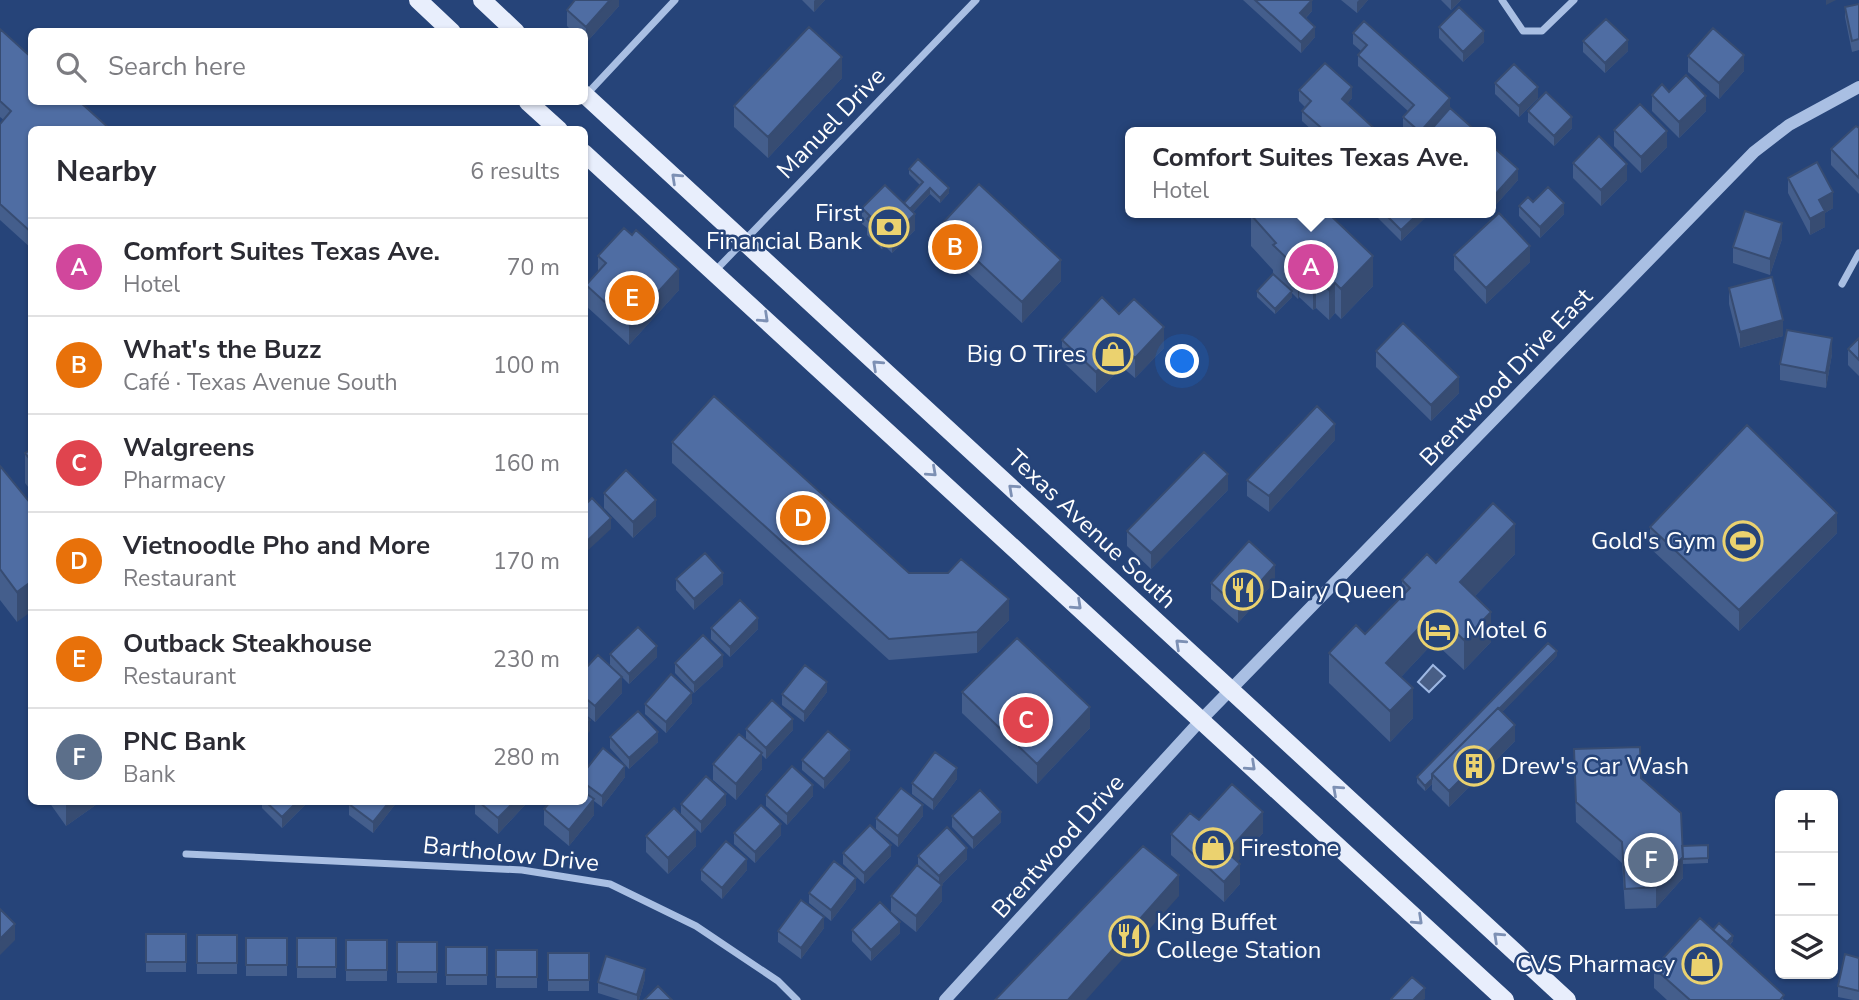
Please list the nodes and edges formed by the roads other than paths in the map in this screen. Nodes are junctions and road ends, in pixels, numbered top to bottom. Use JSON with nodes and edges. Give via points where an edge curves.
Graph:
{"nodes":[{"id":1,"x":418,"y":0,"type":"edge"},
{"id":2,"x":482,"y":0,"type":"edge"},
{"id":3,"x":675,"y":0,"type":"edge"},
{"id":4,"x":976,"y":0,"type":"edge"},
{"id":5,"x":1502,"y":0,"type":"edge"},
{"id":6,"x":1574,"y":0,"type":"edge"},
{"id":7,"x":448,"y":28,"type":"edge"},
{"id":8,"x":512,"y":28,"type":"edge"},
{"id":9,"x":1859,"y":87,"type":"edge"},
{"id":10,"x":588,"y":92,"type":"edge"},
{"id":11,"x":588,"y":98,"type":"edge"},
{"id":12,"x":531,"y":105,"type":"edge"},
{"id":13,"x":555,"y":126,"type":"edge"},
{"id":14,"x":588,"y":157,"type":"edge"},
{"id":15,"x":744,"y":241,"type":"junction"},
{"id":16,"x":1859,"y":253,"type":"edge"},
{"id":17,"x":714,"y":272,"type":"junction"},
{"id":18,"x":1842,"y":284,"type":"dead end"},
{"id":19,"x":1230,"y":691,"type":"junction"},
{"id":20,"x":1201,"y":720,"type":"junction"},
{"id":21,"x":186,"y":854,"type":"dead end"},
{"id":22,"x":797,"y":1000,"type":"edge"},
{"id":23,"x":945,"y":1000,"type":"edge"},
{"id":24,"x":1505,"y":1000,"type":"edge"},
{"id":25,"x":1567,"y":1000,"type":"edge"}],
"edges":[{"from":1,"to":7,"type":"main road"},
{"from":2,"to":8,"type":"main road"},
{"from":3,"to":10,"type":"street"},
{"from":4,"to":15,"type":"street","name":"Manuel Drive"},
{"from":5,"to":6,"type":"street","via":[[1523,31],[1542,32]]},
{"from":9,"to":19,"type":"street","name":"Brentwood Drive East","via":[[1789,125],[1754,152]]},
{"from":15,"to":11,"type":"main road","name":"Texas Avenue South","one_way":true},
{"from":12,"to":13,"type":"main road"},
{"from":14,"to":17,"type":"main road"},
{"from":15,"to":17,"type":"street","name":"Manuel Drive"},
{"from":19,"to":15,"type":"main road","name":"Texas Avenue South","one_way":true},
{"from":16,"to":18,"type":"street"},
{"from":17,"to":20,"type":"main road","one_way":true},
{"from":19,"to":20,"type":"street","name":"Brentwood Drive East"},
{"from":25,"to":19,"type":"main road","name":"Texas Avenue South","one_way":true},
{"from":20,"to":23,"type":"street","name":"Brentwood Drive"},
{"from":20,"to":24,"type":"main road","one_way":true},
{"from":21,"to":22,"type":"street","name":"Bartholow Drive","via":[[501,869],[610,884],[696,926],[778,981]]}]}
